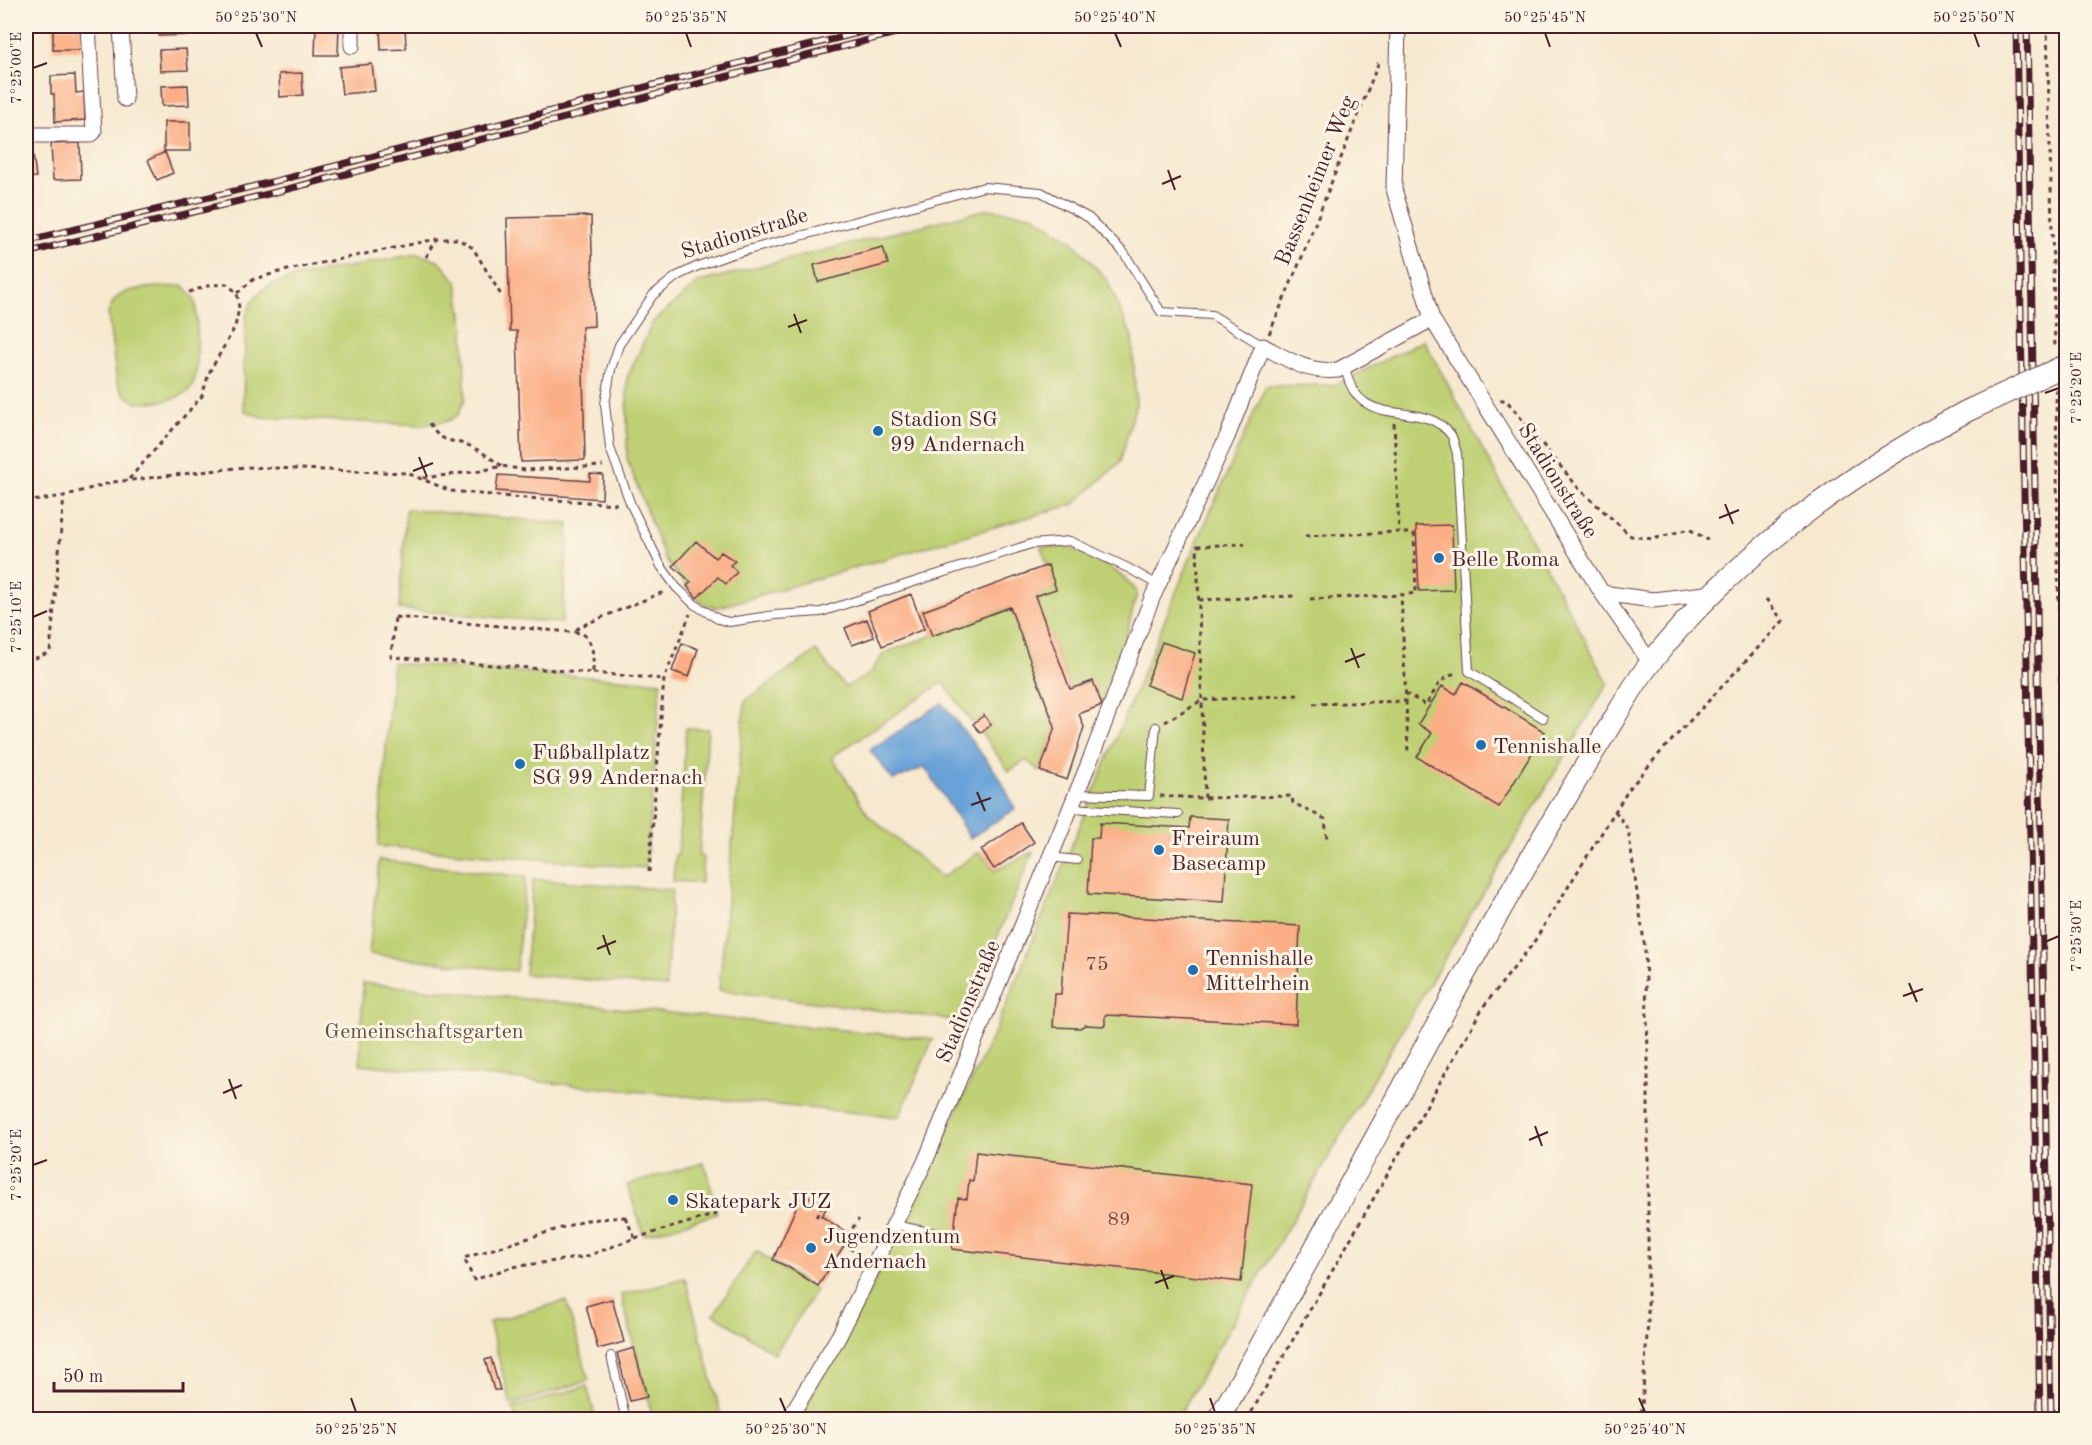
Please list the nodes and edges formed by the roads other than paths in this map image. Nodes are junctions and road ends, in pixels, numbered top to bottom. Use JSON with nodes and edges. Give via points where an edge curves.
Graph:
{"nodes":[{"id":1,"x":88,"y":26,"type":"edge"},
{"id":2,"x":121,"y":26,"type":"edge"},
{"id":3,"x":351,"y":26,"type":"edge"},
{"id":4,"x":1398,"y":26,"type":"edge"},
{"id":5,"x":352,"y":46,"type":"dead end"},
{"id":6,"x":125,"y":99,"type":"dead end"},
{"id":7,"x":26,"y":135,"type":"edge"},
{"id":8,"x":1432,"y":319,"type":"junction"},
{"id":9,"x":1263,"y":346,"type":"junction"},
{"id":10,"x":2067,"y":365,"type":"edge"},
{"id":11,"x":1345,"y":366,"type":"junction"},
{"id":12,"x":1159,"y":586,"type":"junction"},
{"id":13,"x":1602,"y":593,"type":"junction"},
{"id":14,"x":1714,"y":593,"type":"junction"},
{"id":15,"x":1650,"y":662,"type":"junction"},
{"id":16,"x":1543,"y":718,"type":"dead end"},
{"id":17,"x":1156,"y":727,"type":"road end"},
{"id":18,"x":1073,"y":801,"type":"junction"},
{"id":19,"x":1178,"y":814,"type":"dead end"},
{"id":20,"x":1050,"y":857,"type":"junction"},
{"id":21,"x":1077,"y":860,"type":"dead end"},
{"id":22,"x":896,"y":1223,"type":"junction"},
{"id":23,"x":934,"y":1233,"type":"dead end"},
{"id":24,"x":611,"y":1356,"type":"dead end"},
{"id":25,"x":626,"y":1419,"type":"edge"},
{"id":26,"x":788,"y":1419,"type":"edge"},
{"id":27,"x":1218,"y":1419,"type":"edge"}],
"edges":[{"from":1,"to":7,"type":"street","via":[[94,132]]},
{"from":2,"to":6,"type":"street"},
{"from":3,"to":5,"type":"street"},
{"from":4,"to":8,"type":"street","name":"Stadionstraße","via":[[1394,189]]},
{"from":8,"to":11,"type":"street","name":"Stadionstraße"},
{"from":8,"to":13,"type":"street","name":"Stadionstraße"},
{"from":9,"to":11,"type":"street","name":"Stadionstraße","via":[[1305,368],[1326,371]]},
{"from":9,"to":12,"type":"street","name":"Stadionstraße","via":[[1227,437]]},
{"from":9,"to":12,"type":"lane","name":"Stadionstraße","via":[[1212,315],[1161,312],[1124,252],[1089,218],[1041,192],[984,188],[698,266],[653,295],[619,345],[605,404],[610,448],[630,505],[676,587],[718,619],[729,622],[821,612],[1031,544],[1070,541]]},
{"from":10,"to":14,"type":"street","bridge":true,"via":[[1967,411],[1865,469],[1776,538]]},
{"from":11,"to":16,"type":"lane","via":[[1348,382],[1363,402],[1429,419],[1452,436],[1457,453],[1469,671]]},
{"from":12,"to":18,"type":"street","name":"Stadionstraße"},
{"from":13,"to":14,"type":"street","via":[[1653,600]]},
{"from":13,"to":15,"type":"street","name":"Stadionstraße"},
{"from":14,"to":15,"type":"street"},
{"from":15,"to":27,"type":"street","via":[[1546,828]]},
{"from":17,"to":18,"type":"lane","via":[[1149,796]]},
{"from":18,"to":19,"type":"lane"},
{"from":18,"to":20,"type":"street","name":"Stadionstraße"},
{"from":20,"to":21,"type":"lane"},
{"from":20,"to":22,"type":"street","name":"Stadionstraße","via":[[925,1162]]},
{"from":22,"to":23,"type":"lane"},
{"from":22,"to":26,"type":"street","name":"Stadionstraße","via":[[883,1256],[839,1336]]},
{"from":24,"to":25,"type":"lane"}]}
